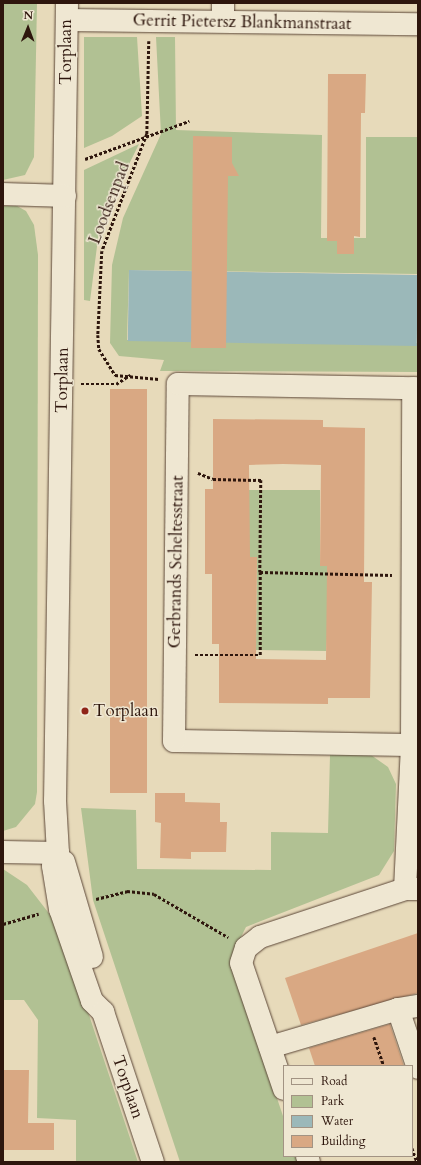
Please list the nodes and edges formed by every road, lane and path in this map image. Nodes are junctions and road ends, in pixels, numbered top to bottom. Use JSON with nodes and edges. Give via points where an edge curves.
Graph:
{"nodes":[{"id":1,"x":67,"y":11,"type":"edge"},
{"id":2,"x":224,"y":12,"type":"edge"},
{"id":3,"x":149,"y":20,"type":"junction"},
{"id":4,"x":418,"y":24,"type":"edge"},
{"id":5,"x":189,"y":121,"type":"dead end"},
{"id":6,"x":147,"y":134,"type":"junction"},
{"id":7,"x":66,"y":144,"type":"junction"},
{"id":8,"x":3,"y":194,"type":"edge"},
{"id":9,"x":65,"y":196,"type":"junction"},
{"id":10,"x":130,"y":375,"type":"junction"},
{"id":11,"x":62,"y":384,"type":"junction"},
{"id":12,"x":178,"y":384,"type":"junction"},
{"id":13,"x":416,"y":388,"type":"edge"},
{"id":14,"x":177,"y":473,"type":"junction"},
{"id":15,"x":414,"y":568,"type":"edge"},
{"id":16,"x":260,"y":572,"type":"junction"},
{"id":17,"x":175,"y":655,"type":"junction"},
{"id":18,"x":412,"y":745,"type":"junction"},
{"id":19,"x":3,"y":852,"type":"edge"},
{"id":20,"x":58,"y":852,"type":"junction"},
{"id":21,"x":412,"y":889,"type":"edge"},
{"id":22,"x":69,"y":906,"type":"junction"},
{"id":23,"x":3,"y":924,"type":"edge"},
{"id":24,"x":246,"y":948,"type":"junction"},
{"id":25,"x":408,"y":1007,"type":"edge"},
{"id":26,"x":368,"y":1018,"type":"junction"},
{"id":27,"x":270,"y":1047,"type":"junction"},
{"id":28,"x":384,"y":1065,"type":"edge"},
{"id":29,"x":418,"y":1068,"type":"edge"},
{"id":30,"x":283,"y":1086,"type":"edge"},
{"id":31,"x":413,"y":1151,"type":"edge"},
{"id":32,"x":153,"y":1162,"type":"edge"},
{"id":33,"x":417,"y":1162,"type":"edge"}],
"edges":[{"from":1,"to":3,"type":"street","name":"Gerrit Pietersz Blankmanstraat"},
{"from":1,"to":7,"type":"street","name":"Torplaan"},
{"from":2,"to":3,"type":"street","name":"Gerrit Pietersz Blankmanstraat"},
{"from":2,"to":4,"type":"street","name":"Gerrit Pietersz Blankmanstraat"},
{"from":3,"to":6,"type":"path","name":"Loodsenpad"},
{"from":5,"to":6,"type":"path"},
{"from":6,"to":7,"type":"path","via":[[84,159],[84,144]]},
{"from":6,"to":10,"type":"path","name":"Loodsenpad","via":[[102,251],[99,349],[115,375]]},
{"from":7,"to":9,"type":"street","name":"Torplaan"},
{"from":8,"to":9,"type":"street"},
{"from":9,"to":11,"type":"street","name":"Torplaan"},
{"from":10,"to":11,"type":"path","via":[[116,384]]},
{"from":10,"to":12,"type":"path","name":"Loodsenpad","via":[[148,376]]},
{"from":11,"to":20,"type":"street","name":"Torplaan","via":[[55,801]]},
{"from":12,"to":13,"type":"street"},
{"from":12,"to":14,"type":"street","name":"Gerbrands Scheltesstraat"},
{"from":13,"to":15,"type":"street"},
{"from":14,"to":16,"type":"path","via":[[197,473],[213,480],[261,480]]},
{"from":14,"to":17,"type":"street","name":"Gerbrands Scheltesstraat"},
{"from":15,"to":16,"type":"path"},
{"from":15,"to":18,"type":"street"},
{"from":16,"to":17,"type":"path","via":[[260,655]]},
{"from":17,"to":18,"type":"street","name":"Gerbrands Scheltesstraat","via":[[174,741]]},
{"from":18,"to":21,"type":"street"},
{"from":19,"to":20,"type":"street"},
{"from":20,"to":22,"type":"street","name":"Torplaan","via":[[66,864]]},
{"from":21,"to":24,"type":"street","via":[[260,937]]},
{"from":22,"to":23,"type":"path"},
{"from":22,"to":24,"type":"path","via":[[127,891],[154,894]]},
{"from":22,"to":32,"type":"street","name":"Torplaan","via":[[104,1000],[103,1012]]},
{"from":24,"to":27,"type":"street","via":[[241,963]]},
{"from":25,"to":26,"type":"street"},
{"from":25,"to":29,"type":"street"},
{"from":26,"to":27,"type":"street"},
{"from":26,"to":28,"type":"path"},
{"from":27,"to":30,"type":"street"},
{"from":31,"to":33,"type":"path"}]}
